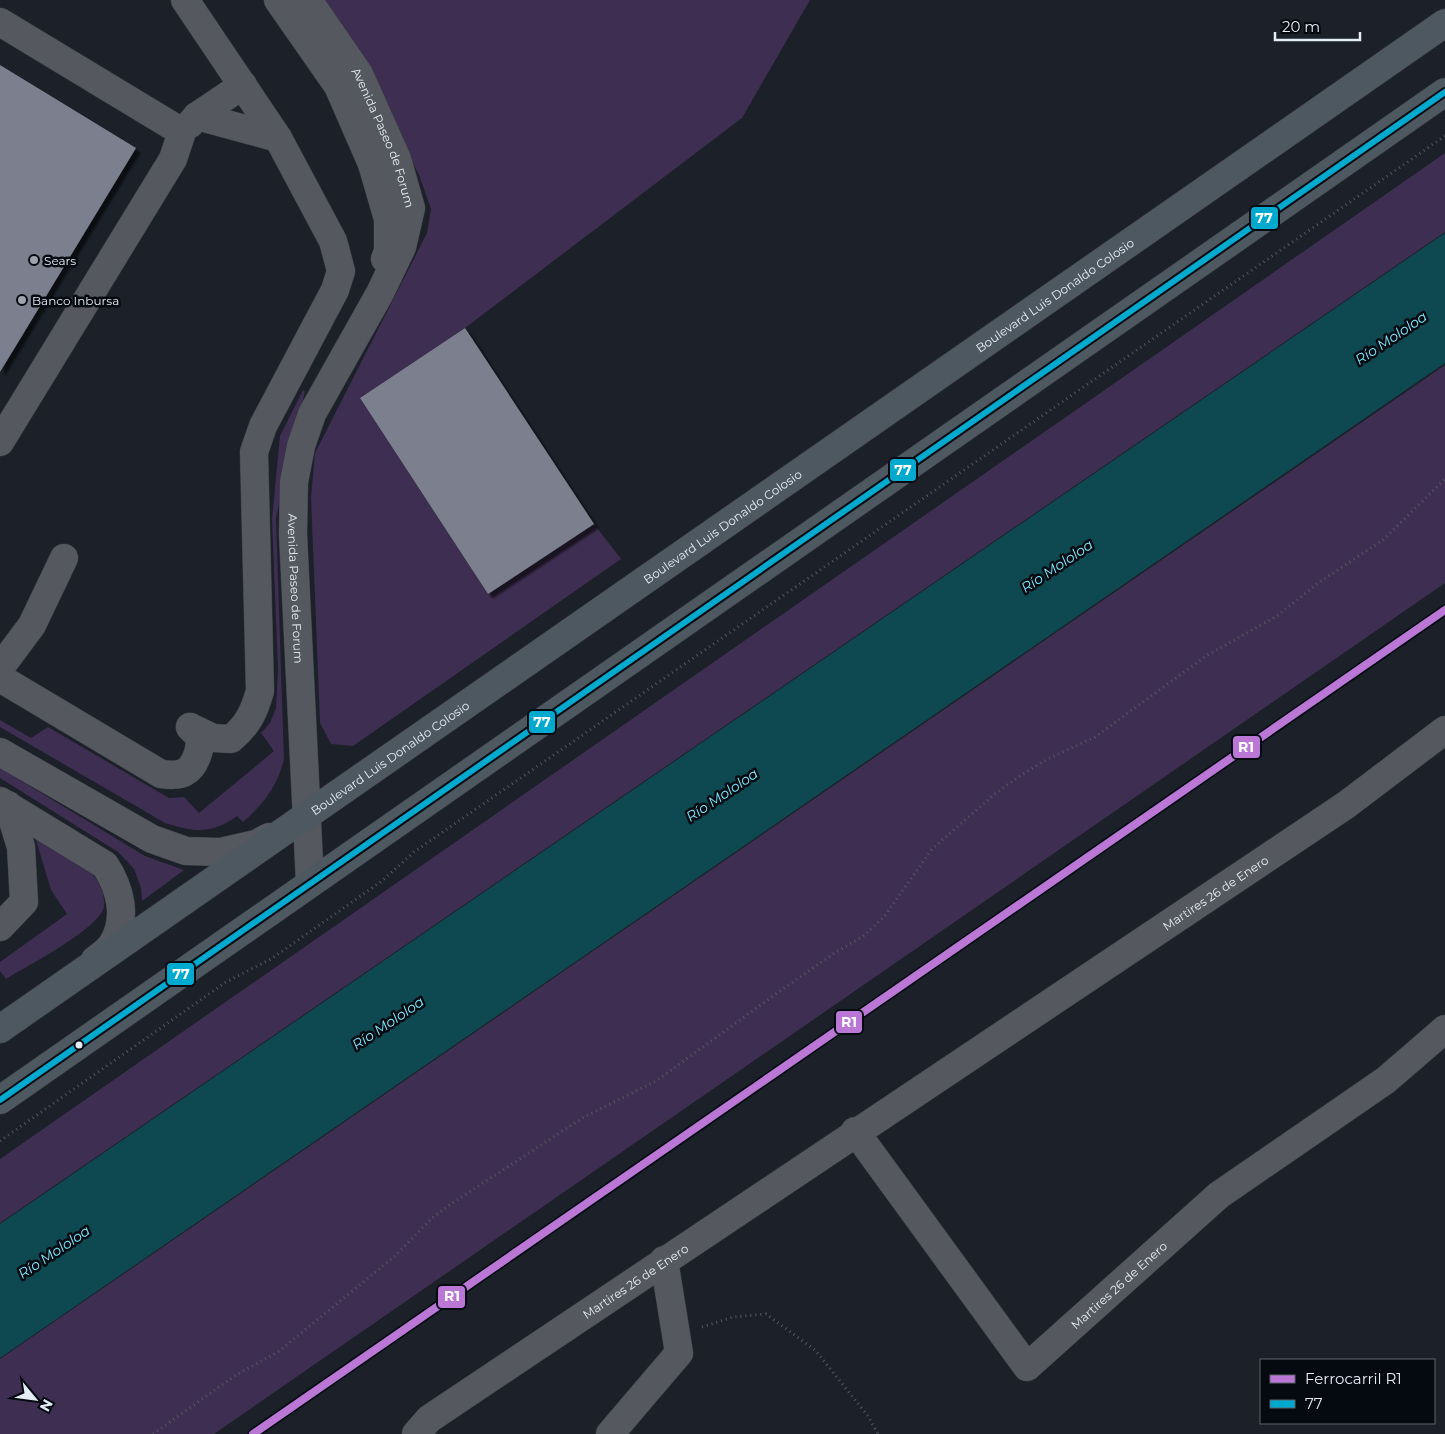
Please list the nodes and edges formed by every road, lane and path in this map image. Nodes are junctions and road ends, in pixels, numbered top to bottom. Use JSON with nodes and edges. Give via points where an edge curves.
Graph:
{"nodes":[{"id":1,"x":185,"y":0,"type":"edge"},
{"id":2,"x":278,"y":0,"type":"edge"},
{"id":3,"x":308,"y":0,"type":"edge"},
{"id":4,"x":0,"y":22,"type":"edge"},
{"id":5,"x":1445,"y":22,"type":"edge"},
{"id":6,"x":243,"y":85,"type":"junction"},
{"id":7,"x":1445,"y":92,"type":"edge"},
{"id":8,"x":190,"y":124,"type":"junction"},
{"id":9,"x":1445,"y":136,"type":"edge"},
{"id":10,"x":278,"y":138,"type":"junction"},
{"id":11,"x":370,"y":311,"type":"junction"},
{"id":12,"x":0,"y":442,"type":"edge"},
{"id":13,"x":1445,"y":479,"type":"edge"},
{"id":14,"x":64,"y":558,"type":"dead end"},
{"id":15,"x":0,"y":668,"type":"edge"},
{"id":16,"x":0,"y":678,"type":"edge"},
{"id":17,"x":1445,"y":730,"type":"edge"},
{"id":18,"x":0,"y":752,"type":"edge"},
{"id":19,"x":4,"y":803,"type":"edge"},
{"id":20,"x":297,"y":820,"type":"junction"},
{"id":21,"x":310,"y":883,"type":"junction"},
{"id":22,"x":0,"y":927,"type":"edge"},
{"id":23,"x":93,"y":962,"type":"junction"},
{"id":24,"x":0,"y":1028,"type":"edge"},
{"id":25,"x":1445,"y":1029,"type":"edge"},
{"id":26,"x":0,"y":1100,"type":"edge"},
{"id":27,"x":855,"y":1131,"type":"junction"},
{"id":28,"x":0,"y":1141,"type":"edge"},
{"id":29,"x":664,"y":1260,"type":"junction"},
{"id":30,"x":680,"y":1353,"type":"junction"},
{"id":31,"x":153,"y":1434,"type":"edge"},
{"id":32,"x":416,"y":1434,"type":"edge"},
{"id":33,"x":610,"y":1434,"type":"edge"},
{"id":34,"x":878,"y":1434,"type":"edge"}],
"edges":[{"from":1,"to":6,"type":"street"},
{"from":2,"to":11,"type":"street","name":"Avenida Paseo de Forum","via":[[338,86],[372,164],[388,219],[388,251]]},
{"from":3,"to":11,"type":"street","name":"Avenida Paseo de Forum","via":[[359,74],[396,159],[411,208],[402,247]]},
{"from":4,"to":8,"type":"street"},
{"from":5,"to":20,"type":"main road","name":"Boulevard Luis Donaldo Colosio"},
{"from":6,"to":8,"type":"street"},
{"from":6,"to":10,"type":"street"},
{"from":7,"to":21,"type":"main road"},
{"from":8,"to":10,"type":"street"},
{"from":8,"to":12,"type":"street","via":[[173,159]]},
{"from":9,"to":28,"type":"path","via":[[422,846],[382,881],[271,959],[226,982]]},
{"from":10,"to":16,"type":"street","via":[[333,241],[341,271],[335,290],[264,426],[254,452],[260,691],[249,721],[231,738],[213,738],[190,727],[198,736],[200,748],[195,760],[186,772],[161,774]]},
{"from":11,"to":20,"type":"street","name":"Avenida Paseo de Forum","via":[[312,414],[294,482]]},
{"from":13,"to":31,"type":"path","via":[[1383,540],[1276,616],[1206,656],[1095,737],[1048,759],[996,793],[932,849],[884,917],[862,937],[773,996],[656,1081],[584,1117],[432,1218],[395,1256],[278,1352],[236,1375]]},
{"from":14,"to":15,"type":"street","via":[[32,625]]},
{"from":17,"to":27,"type":"street","name":"Martires 26 de Enero","via":[[1338,810]]},
{"from":18,"to":20,"type":"street","via":[[144,835],[186,851],[221,852],[256,844]]},
{"from":19,"to":22,"type":"street","via":[[21,847],[24,902]]},
{"from":19,"to":23,"type":"street","via":[[105,865],[115,881],[121,902],[120,924],[112,944]]},
{"from":20,"to":21,"type":"street","name":"Avenida Paseo de Forum"},
{"from":20,"to":23,"type":"main road","name":"Boulevard Luis Donaldo Colosio"},
{"from":21,"to":26,"type":"main road"},
{"from":23,"to":24,"type":"main road","name":"Boulevard Luis Donaldo Colosio"},
{"from":25,"to":27,"type":"street","name":"Martires 26 de Enero","via":[[1386,1080],[1219,1196],[1027,1367]]},
{"from":27,"to":29,"type":"street","name":"Martires 26 de Enero"},
{"from":29,"to":30,"type":"street"},
{"from":29,"to":32,"type":"street","name":"Martires 26 de Enero","via":[[429,1419]]},
{"from":30,"to":33,"type":"street"},
{"from":30,"to":34,"type":"path","via":[[700,1328],[733,1316],[766,1314],[815,1350],[868,1416]]}]}
